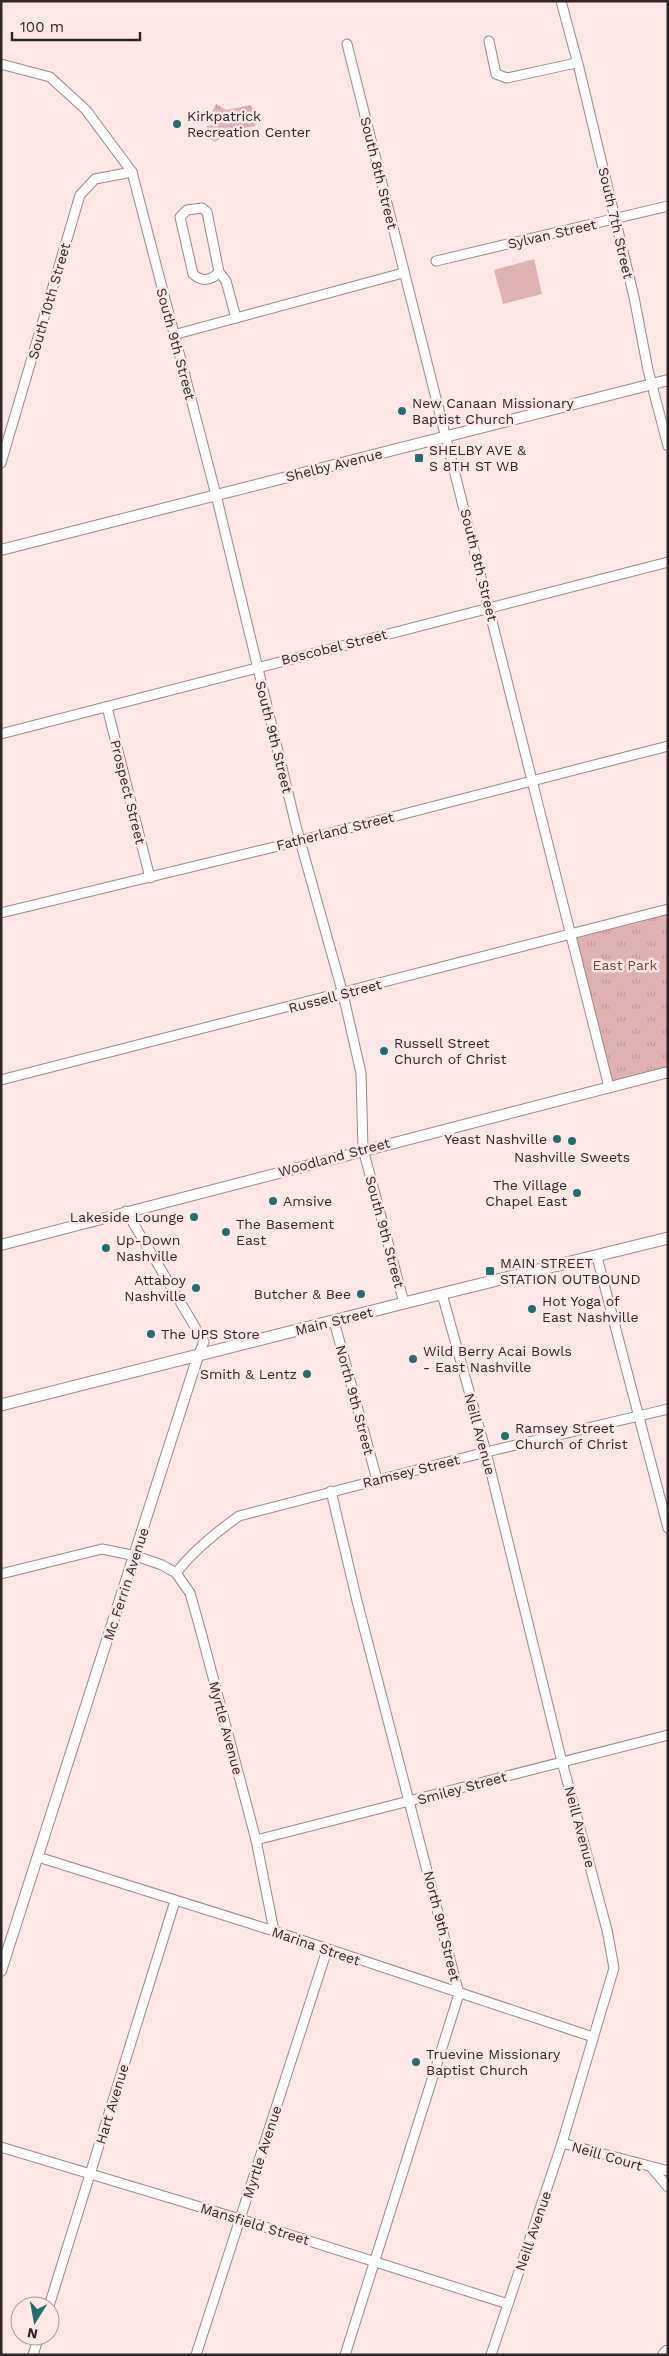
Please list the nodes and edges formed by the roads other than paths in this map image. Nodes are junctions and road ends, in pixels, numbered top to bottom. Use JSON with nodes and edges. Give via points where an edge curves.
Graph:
{"nodes":[{"id":1,"x":561,"y":1,"type":"edge"},
{"id":2,"x":489,"y":41,"type":"dead end"},
{"id":3,"x":347,"y":44,"type":"dead end"},
{"id":4,"x":576,"y":63,"type":"junction"},
{"id":5,"x":1,"y":64,"type":"edge"},
{"id":6,"x":132,"y":172,"type":"junction"},
{"id":7,"x":668,"y":206,"type":"edge"},
{"id":8,"x":616,"y":220,"type":"junction"},
{"id":9,"x":436,"y":261,"type":"dead end"},
{"id":10,"x":219,"y":272,"type":"junction"},
{"id":11,"x":403,"y":273,"type":"junction"},
{"id":12,"x":236,"y":318,"type":"junction"},
{"id":13,"x":173,"y":334,"type":"junction"},
{"id":14,"x":668,"y":380,"type":"edge"},
{"id":15,"x":652,"y":384,"type":"junction"},
{"id":16,"x":447,"y":436,"type":"junction"},
{"id":17,"x":668,"y":446,"type":"edge"},
{"id":18,"x":1,"y":463,"type":"edge"},
{"id":19,"x":216,"y":494,"type":"junction"},
{"id":20,"x":1,"y":550,"type":"edge"},
{"id":21,"x":668,"y":562,"type":"edge"},
{"id":22,"x":489,"y":608,"type":"junction"},
{"id":23,"x":257,"y":667,"type":"junction"},
{"id":24,"x":107,"y":707,"type":"junction"},
{"id":25,"x":1,"y":734,"type":"edge"},
{"id":26,"x":668,"y":746,"type":"edge"},
{"id":27,"x":532,"y":780,"type":"junction"},
{"id":28,"x":301,"y":840,"type":"junction"},
{"id":29,"x":150,"y":878,"type":"junction"},
{"id":30,"x":668,"y":909,"type":"edge"},
{"id":31,"x":1,"y":913,"type":"edge"},
{"id":32,"x":572,"y":933,"type":"junction"},
{"id":33,"x":343,"y":994,"type":"junction"},
{"id":34,"x":668,"y":1072,"type":"edge"},
{"id":35,"x":1,"y":1080,"type":"edge"},
{"id":36,"x":608,"y":1087,"type":"junction"},
{"id":37,"x":363,"y":1149,"type":"junction"},
{"id":38,"x":126,"y":1211,"type":"junction"},
{"id":39,"x":668,"y":1238,"type":"edge"},
{"id":40,"x":1,"y":1244,"type":"edge"},
{"id":41,"x":597,"y":1257,"type":"junction"},
{"id":42,"x":442,"y":1294,"type":"junction"},
{"id":43,"x":404,"y":1303,"type":"junction"},
{"id":44,"x":334,"y":1321,"type":"junction"},
{"id":45,"x":198,"y":1356,"type":"junction"},
{"id":46,"x":1,"y":1405,"type":"edge"},
{"id":47,"x":668,"y":1409,"type":"edge"},
{"id":48,"x":639,"y":1416,"type":"junction"},
{"id":49,"x":486,"y":1452,"type":"junction"},
{"id":50,"x":377,"y":1480,"type":"junction"},
{"id":51,"x":331,"y":1491,"type":"junction"},
{"id":52,"x":668,"y":1528,"type":"edge"},
{"id":53,"x":136,"y":1556,"type":"junction"},
{"id":54,"x":1,"y":1574,"type":"edge"},
{"id":55,"x":176,"y":1574,"type":"junction"},
{"id":56,"x":668,"y":1735,"type":"edge"},
{"id":57,"x":563,"y":1762,"type":"junction"},
{"id":58,"x":410,"y":1802,"type":"junction"},
{"id":59,"x":256,"y":1840,"type":"junction"},
{"id":60,"x":38,"y":1857,"type":"junction"},
{"id":61,"x":175,"y":1901,"type":"junction"},
{"id":62,"x":274,"y":1931,"type":"junction"},
{"id":63,"x":327,"y":1950,"type":"junction"},
{"id":64,"x":1,"y":1971,"type":"edge"},
{"id":65,"x":459,"y":1994,"type":"junction"},
{"id":66,"x":593,"y":2037,"type":"junction"},
{"id":67,"x":562,"y":2143,"type":"junction"},
{"id":68,"x":1,"y":2147,"type":"edge"},
{"id":69,"x":652,"y":2168,"type":"junction"},
{"id":70,"x":668,"y":2171,"type":"edge"},
{"id":71,"x":91,"y":2174,"type":"junction"},
{"id":72,"x":668,"y":2187,"type":"edge"},
{"id":73,"x":240,"y":2219,"type":"junction"},
{"id":74,"x":375,"y":2262,"type":"junction"},
{"id":75,"x":52,"y":2296,"type":"edge"},
{"id":76,"x":508,"y":2304,"type":"junction"},
{"id":77,"x":196,"y":2355,"type":"edge"},
{"id":78,"x":345,"y":2355,"type":"edge"},
{"id":79,"x":492,"y":2355,"type":"edge"}],
"edges":[{"from":1,"to":4,"type":"street","name":"South 7th Street"},
{"from":2,"to":4,"type":"street","via":[[496,74],[500,77]]},
{"from":3,"to":11,"type":"street","name":"South 8th Street"},
{"from":4,"to":8,"type":"street","name":"South 7th Street"},
{"from":5,"to":6,"type":"street","via":[[50,77],[86,110]]},
{"from":6,"to":13,"type":"street","name":"South 9th Street"},
{"from":6,"to":18,"type":"street","name":"South 10th Street","via":[[95,179],[80,195]]},
{"from":7,"to":8,"type":"street","name":"Sylvan Street"},
{"from":8,"to":9,"type":"street","name":"Sylvan Street"},
{"from":8,"to":15,"type":"street","name":"South 7th Street"},
{"from":10,"to":10,"type":"street","via":[[207,212],[202,208],[187,210],[180,217],[193,274],[208,280]]},
{"from":10,"to":12,"type":"street","via":[[226,281]]},
{"from":11,"to":12,"type":"street"},
{"from":11,"to":16,"type":"street","name":"South 8th Street"},
{"from":12,"to":13,"type":"street"},
{"from":13,"to":19,"type":"street","name":"South 9th Street"},
{"from":14,"to":15,"type":"street","name":"Shelby Avenue"},
{"from":15,"to":16,"type":"street","name":"Shelby Avenue"},
{"from":15,"to":17,"type":"street","name":"South 7th Street"},
{"from":16,"to":19,"type":"street","name":"Shelby Avenue"},
{"from":16,"to":22,"type":"street","name":"South 8th Street"},
{"from":19,"to":20,"type":"street","name":"Shelby Avenue"},
{"from":19,"to":23,"type":"street","name":"South 9th Street"},
{"from":21,"to":22,"type":"street","name":"Boscobel Street"},
{"from":22,"to":23,"type":"street","name":"Boscobel Street"},
{"from":22,"to":27,"type":"street","name":"South 8th Street"},
{"from":23,"to":24,"type":"street","name":"Boscobel Street"},
{"from":23,"to":28,"type":"street","name":"South 9th Street"},
{"from":24,"to":25,"type":"street","name":"Boscobel Street"},
{"from":24,"to":29,"type":"street","name":"Prospect Street"},
{"from":26,"to":27,"type":"street","name":"Fatherland Street"},
{"from":27,"to":28,"type":"street","name":"Fatherland Street"},
{"from":27,"to":32,"type":"street","name":"South 8th Street"},
{"from":28,"to":29,"type":"street","name":"Fatherland Street"},
{"from":28,"to":33,"type":"street","name":"South 9th Street"},
{"from":29,"to":31,"type":"street","name":"Fatherland Street"},
{"from":30,"to":32,"type":"street","name":"Russell Street"},
{"from":32,"to":33,"type":"street","name":"Russell Street"},
{"from":32,"to":36,"type":"street","name":"South 8th Street"},
{"from":33,"to":35,"type":"street","name":"Russell Street"},
{"from":33,"to":37,"type":"street","name":"South 9th Street","via":[[361,1073]]},
{"from":34,"to":36,"type":"street","name":"Woodland Street"},
{"from":36,"to":37,"type":"street","name":"Woodland Street"},
{"from":37,"to":38,"type":"street","name":"Woodland Street"},
{"from":37,"to":43,"type":"street","name":"South 9th Street"},
{"from":38,"to":40,"type":"street","name":"Woodland Street"},
{"from":38,"to":45,"type":"street","name":"Mc Ferrin Avenue","via":[[204,1342]]},
{"from":39,"to":41,"type":"main road","name":"Main Street"},
{"from":41,"to":42,"type":"main road","name":"Main Street"},
{"from":41,"to":48,"type":"street"},
{"from":42,"to":43,"type":"main road","name":"Main Street"},
{"from":42,"to":49,"type":"street","name":"Neill Avenue"},
{"from":43,"to":44,"type":"main road","name":"Main Street"},
{"from":44,"to":45,"type":"main road","name":"Main Street"},
{"from":44,"to":50,"type":"street","name":"North 9th Street"},
{"from":45,"to":46,"type":"main road","name":"Main Street"},
{"from":45,"to":53,"type":"street","name":"Mc Ferrin Avenue"},
{"from":47,"to":48,"type":"street","name":"Ramsey Street"},
{"from":48,"to":49,"type":"street","name":"Ramsey Street"},
{"from":48,"to":52,"type":"street"},
{"from":49,"to":50,"type":"street","name":"Ramsey Street"},
{"from":49,"to":57,"type":"street","name":"Neill Avenue"},
{"from":50,"to":51,"type":"street","name":"Ramsey Street"},
{"from":51,"to":55,"type":"street","name":"Ramsey Street","via":[[239,1516],[204,1543]]},
{"from":51,"to":58,"type":"street","name":"North 9th Street"},
{"from":53,"to":54,"type":"street","name":"Myrtle Avenue","via":[[102,1549]]},
{"from":53,"to":55,"type":"street","name":"Myrtle Avenue"},
{"from":53,"to":60,"type":"street","name":"Mc Ferrin Avenue"},
{"from":55,"to":59,"type":"street","name":"Myrtle Avenue","via":[[190,1592]]},
{"from":56,"to":57,"type":"street","name":"Smiley Street"},
{"from":57,"to":58,"type":"street","name":"Smiley Street"},
{"from":57,"to":66,"type":"street","name":"Neill Avenue","via":[[614,1968]]},
{"from":58,"to":59,"type":"street","name":"Smiley Street"},
{"from":58,"to":65,"type":"street","name":"North 9th Street"},
{"from":59,"to":62,"type":"street","name":"Myrtle Avenue"},
{"from":60,"to":61,"type":"street","name":"Marina Street"},
{"from":60,"to":64,"type":"street","name":"Mc Ferrin Avenue"},
{"from":61,"to":62,"type":"street","name":"Marina Street"},
{"from":61,"to":71,"type":"street","name":"Hart Avenue"},
{"from":62,"to":63,"type":"street","name":"Marina Street"},
{"from":63,"to":65,"type":"street","name":"Marina Street"},
{"from":63,"to":73,"type":"street","name":"Myrtle Avenue"},
{"from":65,"to":66,"type":"street","name":"Marina Street"},
{"from":65,"to":74,"type":"street","name":"North 9th Street"},
{"from":66,"to":67,"type":"street","name":"Neill Avenue"},
{"from":67,"to":69,"type":"street","name":"Neill Court"},
{"from":67,"to":76,"type":"street","name":"Neill Avenue"},
{"from":68,"to":71,"type":"street","name":"Mansfield Street"},
{"from":69,"to":70,"type":"street","name":"Neill Court"},
{"from":69,"to":72,"type":"street","name":"Neill Court"},
{"from":71,"to":73,"type":"street","name":"Mansfield Street"},
{"from":71,"to":75,"type":"street","name":"Hart Avenue"},
{"from":73,"to":74,"type":"street","name":"Mansfield Street"},
{"from":73,"to":77,"type":"street","name":"Myrtle Avenue"},
{"from":74,"to":76,"type":"street","name":"Mansfield Street"},
{"from":74,"to":78,"type":"street","name":"North 9th Street"},
{"from":76,"to":79,"type":"street","name":"Neill Avenue"}]}
